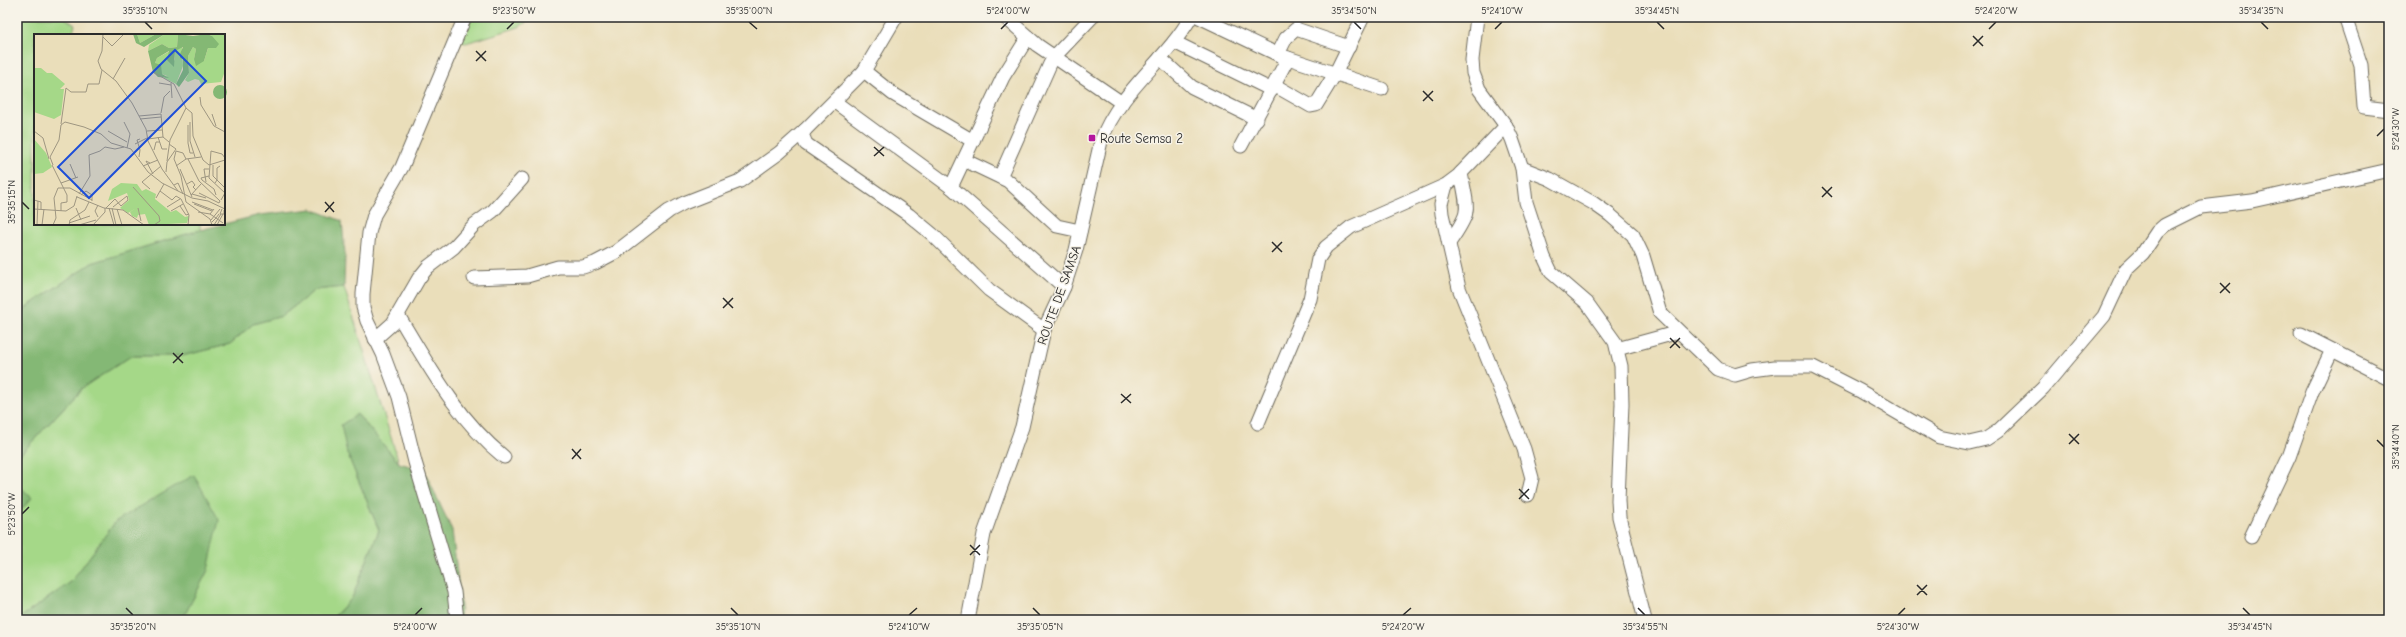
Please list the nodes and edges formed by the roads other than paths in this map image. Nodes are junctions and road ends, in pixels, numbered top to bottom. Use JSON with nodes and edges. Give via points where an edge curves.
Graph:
{"nodes":[{"id":1,"x":464,"y":17,"type":"edge"},
{"id":2,"x":896,"y":17,"type":"edge"},
{"id":3,"x":1005,"y":17,"type":"edge"},
{"id":4,"x":1092,"y":17,"type":"edge"},
{"id":5,"x":1191,"y":17,"type":"edge"},
{"id":6,"x":1199,"y":17,"type":"edge"},
{"id":7,"x":1363,"y":17,"type":"edge"},
{"id":8,"x":1476,"y":17,"type":"edge"},
{"id":9,"x":2345,"y":17,"type":"edge"},
{"id":10,"x":1028,"y":37,"type":"junction"},
{"id":11,"x":1174,"y":42,"type":"junction"},
{"id":12,"x":1349,"y":47,"type":"junction"},
{"id":13,"x":1055,"y":56,"type":"junction"},
{"id":14,"x":1283,"y":56,"type":"junction"},
{"id":15,"x":1160,"y":58,"type":"junction"},
{"id":16,"x":864,"y":71,"type":"junction"},
{"id":17,"x":1335,"y":74,"type":"junction"},
{"id":18,"x":1273,"y":88,"type":"junction"},
{"id":19,"x":1382,"y":89,"type":"dead end"},
{"id":20,"x":835,"y":102,"type":"junction"},
{"id":21,"x":1122,"y":102,"type":"junction"},
{"id":22,"x":2389,"y":110,"type":"edge"},
{"id":23,"x":1257,"y":118,"type":"junction"},
{"id":24,"x":1506,"y":126,"type":"junction"},
{"id":25,"x":805,"y":130,"type":"junction"},
{"id":26,"x":973,"y":141,"type":"junction"},
{"id":27,"x":1241,"y":146,"type":"dead end"},
{"id":28,"x":964,"y":160,"type":"junction"},
{"id":29,"x":1522,"y":168,"type":"junction"},
{"id":30,"x":2389,"y":170,"type":"edge"},
{"id":31,"x":1461,"y":174,"type":"junction"},
{"id":32,"x":1000,"y":176,"type":"junction"},
{"id":33,"x":522,"y":179,"type":"dead end"},
{"id":34,"x":1446,"y":185,"type":"junction"},
{"id":35,"x":952,"y":187,"type":"junction"},
{"id":36,"x":1080,"y":231,"type":"junction"},
{"id":37,"x":1449,"y":243,"type":"junction"},
{"id":38,"x":474,"y":278,"type":"dead end"},
{"id":39,"x":1064,"y":287,"type":"junction"},
{"id":40,"x":398,"y":315,"type":"junction"},
{"id":41,"x":1044,"y":330,"type":"junction"},
{"id":42,"x":1679,"y":332,"type":"junction"},
{"id":43,"x":2301,"y":334,"type":"dead end"},
{"id":44,"x":375,"y":339,"type":"junction"},
{"id":45,"x":1617,"y":349,"type":"junction"},
{"id":46,"x":2332,"y":350,"type":"junction"},
{"id":47,"x":2389,"y":379,"type":"edge"},
{"id":48,"x":1258,"y":423,"type":"dead end"},
{"id":49,"x":504,"y":457,"type":"dead end"},
{"id":50,"x":1528,"y":495,"type":"dead end"},
{"id":51,"x":2251,"y":538,"type":"dead end"},
{"id":52,"x":457,"y":620,"type":"edge"},
{"id":53,"x":968,"y":620,"type":"edge"},
{"id":54,"x":1645,"y":620,"type":"edge"}],
"edges":[{"from":1,"to":44,"type":"street","via":[[402,167],[371,225],[363,307]]},
{"from":2,"to":16,"type":"street"},
{"from":3,"to":10,"type":"street"},
{"from":4,"to":13,"type":"street"},
{"from":5,"to":11,"type":"street","name":"ROUTE DE SAMSA"},
{"from":6,"to":14,"type":"street"},
{"from":7,"to":12,"type":"street"},
{"from":8,"to":24,"type":"street","via":[[1473,73],[1482,93]]},
{"from":9,"to":22,"type":"street","via":[[2361,65],[2364,107]]},
{"from":10,"to":13,"type":"street"},
{"from":10,"to":26,"type":"street","via":[[1003,77]]},
{"from":11,"to":15,"type":"street","name":"ROUTE DE SAMSA"},
{"from":11,"to":18,"type":"street"},
{"from":12,"to":14,"type":"street","via":[[1296,29],[1286,38]]},
{"from":12,"to":17,"type":"street"},
{"from":13,"to":21,"type":"street"},
{"from":13,"to":32,"type":"street"},
{"from":14,"to":17,"type":"street"},
{"from":14,"to":18,"type":"street"},
{"from":15,"to":21,"type":"street","name":"ROUTE DE SAMSA"},
{"from":15,"to":23,"type":"street","via":[[1192,87]]},
{"from":16,"to":20,"type":"street"},
{"from":16,"to":26,"type":"street","via":[[892,94]]},
{"from":17,"to":18,"type":"street","via":[[1318,102],[1312,106]]},
{"from":17,"to":19,"type":"street"},
{"from":18,"to":23,"type":"street"},
{"from":20,"to":25,"type":"street"},
{"from":20,"to":35,"type":"street"},
{"from":21,"to":36,"type":"street","name":"ROUTE DE SAMSA","via":[[1107,125],[1101,141]]},
{"from":23,"to":27,"type":"street"},
{"from":24,"to":29,"type":"street"},
{"from":24,"to":31,"type":"street"},
{"from":25,"to":38,"type":"street","via":[[779,153],[740,181],[669,211],[616,252],[595,263],[582,267],[558,267],[527,276]]},
{"from":25,"to":41,"type":"street","via":[[802,134],[803,139],[810,148],[909,215],[994,295]]},
{"from":26,"to":28,"type":"street"},
{"from":28,"to":32,"type":"street"},
{"from":28,"to":35,"type":"street"},
{"from":29,"to":42,"type":"street","via":[[1550,179],[1593,203],[1633,235],[1649,273],[1658,307]]},
{"from":29,"to":45,"type":"street","via":[[1526,202],[1551,272],[1587,303],[1610,332]]},
{"from":30,"to":42,"type":"street","via":[[2252,201],[2201,206],[2165,225],[2156,232],[2143,253],[2124,272],[2104,316],[2043,388],[1998,431],[1978,442],[1962,443],[1939,437],[1813,367],[1775,367],[1735,375],[1725,373],[1706,360]]},
{"from":31,"to":34,"type":"street"},
{"from":31,"to":37,"type":"street","via":[[1467,204],[1466,216]]},
{"from":32,"to":36,"type":"street","via":[[1017,188],[1052,223]]},
{"from":33,"to":40,"type":"street","via":[[454,247],[428,267]]},
{"from":34,"to":37,"type":"street","via":[[1441,204]]},
{"from":34,"to":48,"type":"street","via":[[1351,228],[1326,247],[1318,259],[1310,299]]},
{"from":35,"to":39,"type":"street"},
{"from":36,"to":39,"type":"street","name":"ROUTE DE SAMSA"},
{"from":37,"to":50,"type":"street","via":[[1460,288],[1524,449],[1532,478]]},
{"from":39,"to":41,"type":"street","name":"ROUTE DE SAMSA"},
{"from":40,"to":44,"type":"street"},
{"from":40,"to":49,"type":"street","via":[[451,398],[481,435]]},
{"from":41,"to":53,"type":"street","name":"ROUTE DE SAMSA","via":[[1026,413],[984,534]]},
{"from":42,"to":45,"type":"street"},
{"from":43,"to":46,"type":"street"},
{"from":44,"to":52,"type":"street","via":[[399,397],[415,462],[454,592]]},
{"from":45,"to":54,"type":"street","via":[[1621,366],[1622,404],[1619,511]]},
{"from":46,"to":47,"type":"street"},
{"from":46,"to":51,"type":"street","via":[[2310,398],[2286,463]]}]}
